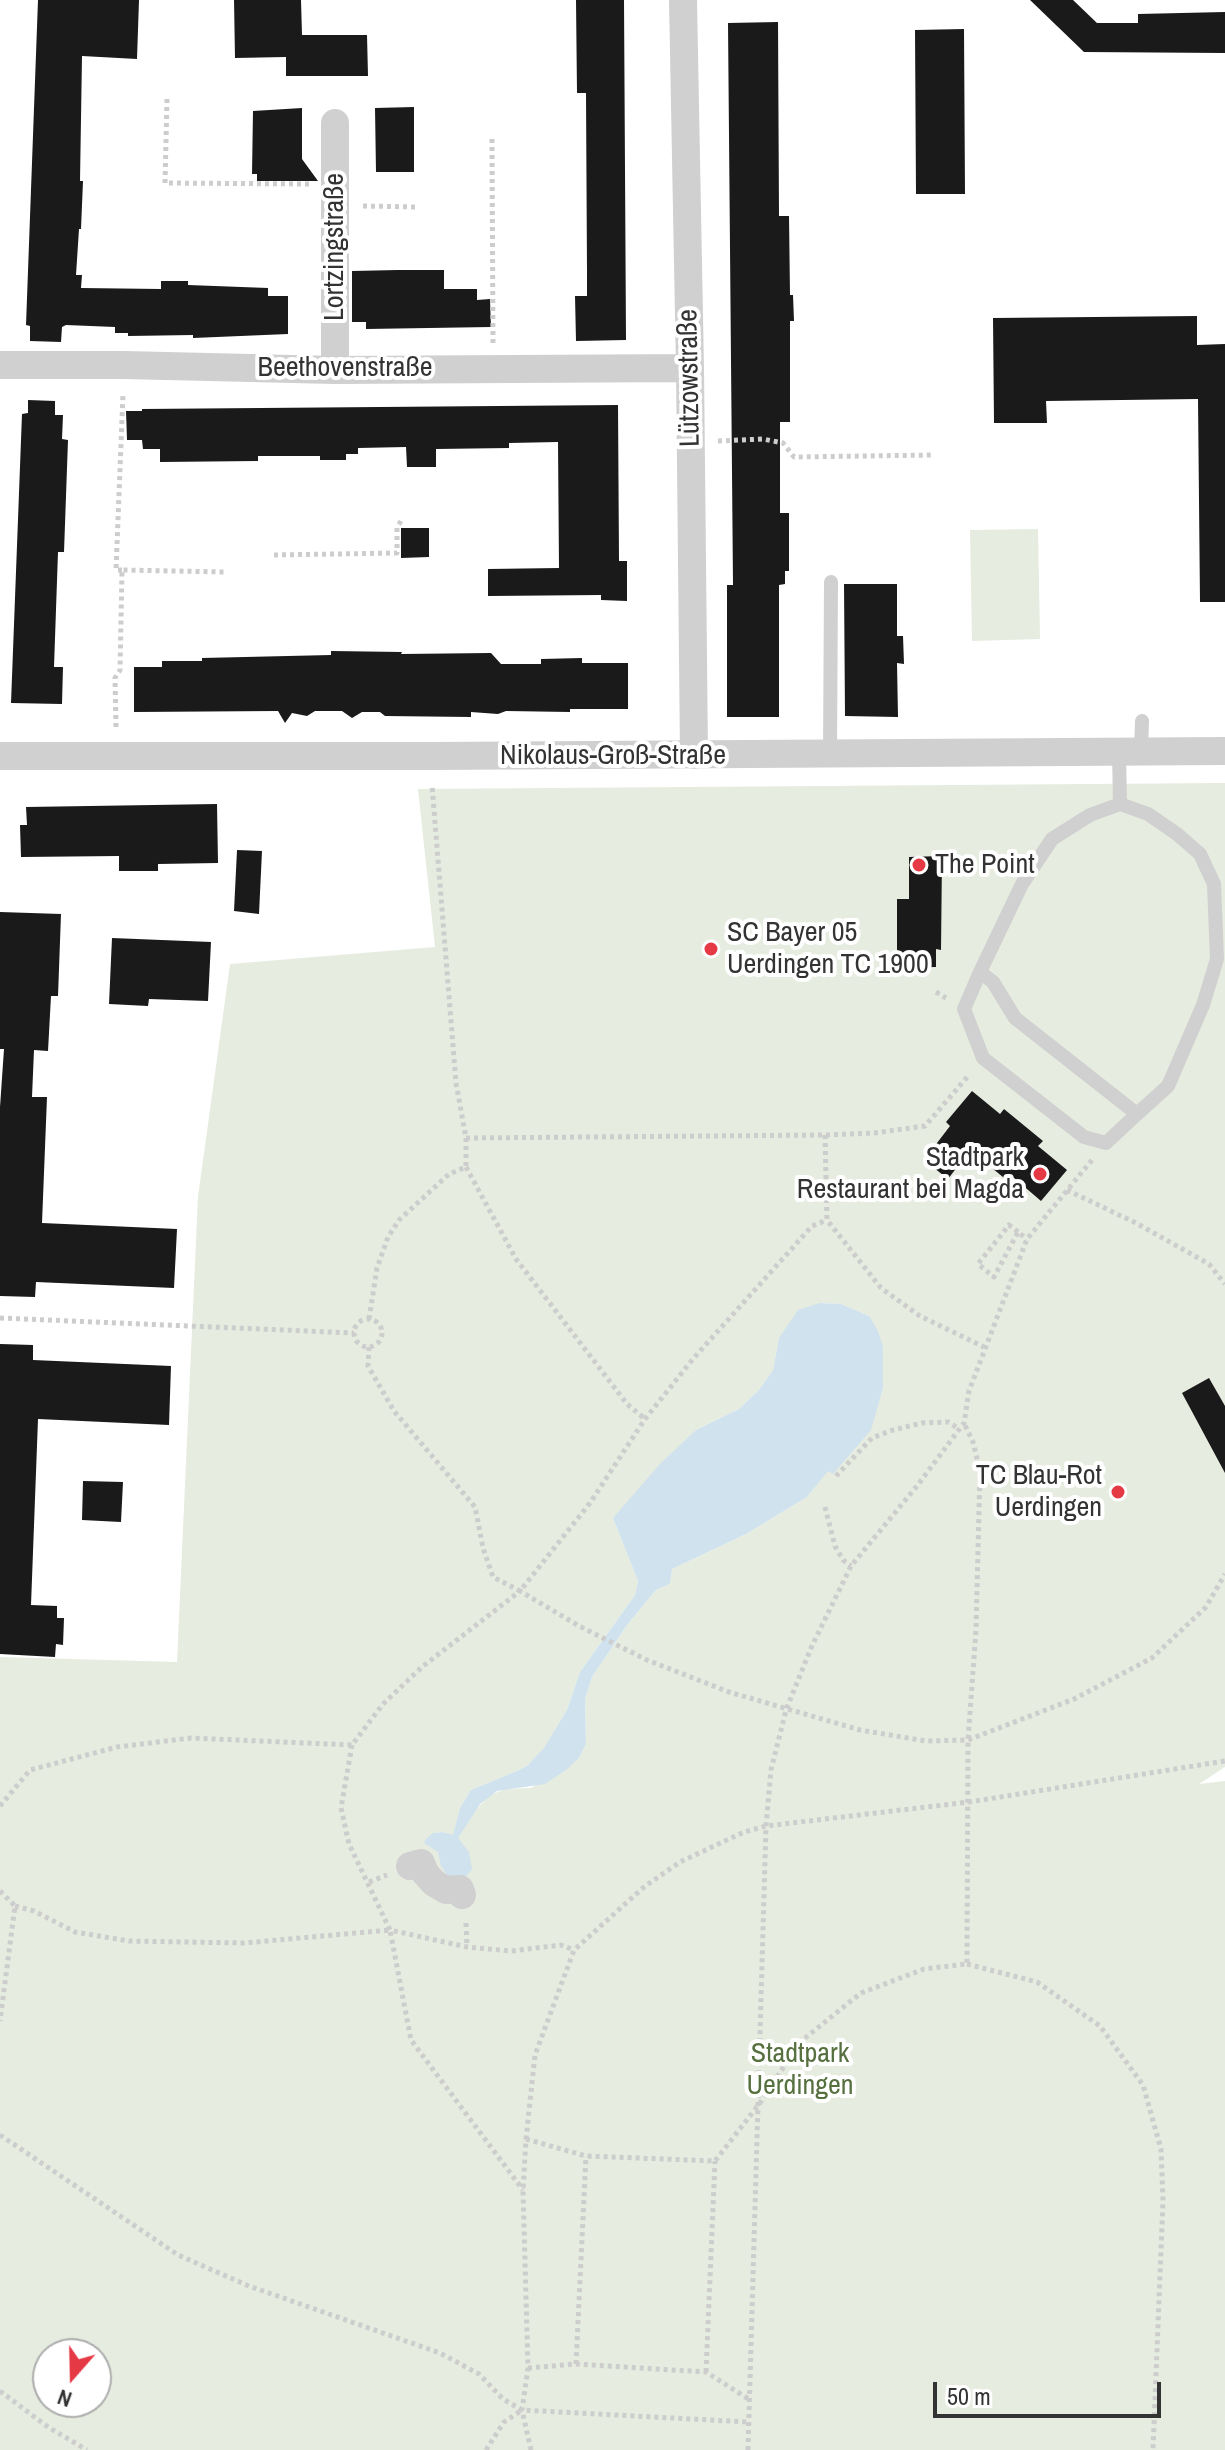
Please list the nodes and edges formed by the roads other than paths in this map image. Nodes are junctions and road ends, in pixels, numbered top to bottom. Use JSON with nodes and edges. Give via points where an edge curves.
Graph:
{"nodes":[{"id":1,"x":683,"y":0,"type":"edge"},
{"id":2,"x":335,"y":123,"type":"dead end"},
{"id":3,"x":0,"y":365,"type":"edge"},
{"id":4,"x":690,"y":368,"type":"junction"},
{"id":5,"x":335,"y":370,"type":"junction"},
{"id":6,"x":831,"y":582,"type":"dead end"},
{"id":7,"x":1142,"y":721,"type":"dead end"},
{"id":8,"x":1225,"y":751,"type":"edge"},
{"id":9,"x":1130,"y":752,"type":"junction"},
{"id":10,"x":830,"y":754,"type":"junction"},
{"id":11,"x":694,"y":755,"type":"junction"},
{"id":12,"x":0,"y":756,"type":"edge"},
{"id":13,"x":1120,"y":804,"type":"junction"},
{"id":14,"x":980,"y":972,"type":"junction"},
{"id":15,"x":1137,"y":1114,"type":"junction"},
{"id":16,"x":410,"y":1866,"type":"dead end"},
{"id":17,"x":462,"y":1895,"type":"dead end"}],
"edges":[{"from":1,"to":4,"type":"street","name":"Lützowstraße"},
{"from":2,"to":5,"type":"street","name":"Lortzingstraße"},
{"from":3,"to":5,"type":"street","name":"Beethovenstraße"},
{"from":4,"to":5,"type":"street","name":"Beethovenstraße"},
{"from":4,"to":11,"type":"street","name":"Lützowstraße"},
{"from":6,"to":10,"type":"lane"},
{"from":7,"to":9,"type":"lane"},
{"from":8,"to":9,"type":"street","name":"Nikolaus-Groß-Straße"},
{"from":9,"to":10,"type":"street","name":"Nikolaus-Groß-Straße"},
{"from":9,"to":13,"type":"lane"},
{"from":10,"to":11,"type":"street","name":"Nikolaus-Groß-Straße"},
{"from":11,"to":12,"type":"street","name":"Nikolaus-Groß-Straße"},
{"from":13,"to":14,"type":"lane","via":[[1052,839],[1022,884]]},
{"from":13,"to":15,"type":"lane","via":[[1148,814],[1177,834],[1200,854],[1214,884],[1217,959],[1203,1005],[1168,1086]]},
{"from":14,"to":15,"type":"lane","via":[[993,982],[1015,1018]]},
{"from":14,"to":15,"type":"lane","via":[[964,1009],[983,1058],[1084,1137],[1106,1143]]},
{"from":16,"to":17,"type":"street","via":[[421,1863],[434,1883],[446,1890],[460,1889]]}]}
